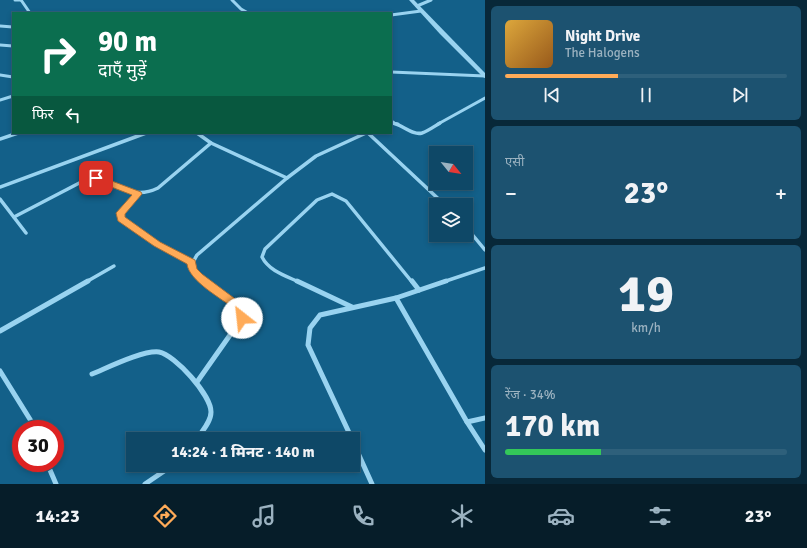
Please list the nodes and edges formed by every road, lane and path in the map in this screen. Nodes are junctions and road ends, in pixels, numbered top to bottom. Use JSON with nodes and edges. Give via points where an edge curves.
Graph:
{"nodes":[{"id":1,"x":15,"y":0,"type":"edge"},
{"id":2,"x":21,"y":0,"type":"edge"},
{"id":3,"x":232,"y":0,"type":"edge"},
{"id":4,"x":411,"y":0,"type":"edge"},
{"id":5,"x":431,"y":0,"type":"edge"},
{"id":6,"x":419,"y":9,"type":"junction"},
{"id":7,"x":241,"y":11,"type":"edge"},
{"id":8,"x":29,"y":12,"type":"edge"},
{"id":9,"x":392,"y":15,"type":"edge"},
{"id":10,"x":0,"y":26,"type":"edge"},
{"id":11,"x":12,"y":27,"type":"edge"},
{"id":12,"x":0,"y":46,"type":"edge"},
{"id":13,"x":12,"y":46,"type":"edge"},
{"id":14,"x":392,"y":72,"type":"edge"},
{"id":15,"x":0,"y":76,"type":"edge"},
{"id":16,"x":485,"y":76,"type":"edge"},
{"id":17,"x":12,"y":77,"type":"edge"},
{"id":18,"x":12,"y":96,"type":"edge"},
{"id":19,"x":485,"y":98,"type":"edge"},
{"id":20,"x":0,"y":100,"type":"edge"},
{"id":21,"x":392,"y":120,"type":"edge"},
{"id":22,"x":396,"y":122,"type":"junction"},
{"id":23,"x":392,"y":123,"type":"edge"},
{"id":24,"x":15,"y":134,"type":"edge"},
{"id":25,"x":143,"y":134,"type":"edge"},
{"id":26,"x":198,"y":134,"type":"edge"},
{"id":27,"x":365,"y":134,"type":"edge"},
{"id":28,"x":368,"y":134,"type":"edge"},
{"id":29,"x":0,"y":139,"type":"edge"},
{"id":30,"x":211,"y":143,"type":"junction"},
{"id":31,"x":287,"y":178,"type":"junction"},
{"id":32,"x":0,"y":187,"type":"edge"},
{"id":33,"x":138,"y":194,"type":"junction"},
{"id":34,"x":437,"y":198,"type":"edge"},
{"id":35,"x":0,"y":199,"type":"edge"},
{"id":36,"x":14,"y":217,"type":"junction"},
{"id":37,"x":26,"y":233,"type":"dead end"},
{"id":38,"x":473,"y":235,"type":"edge"},
{"id":39,"x":485,"y":250,"type":"edge"},
{"id":40,"x":192,"y":262,"type":"junction"},
{"id":41,"x":114,"y":266,"type":"dead end"},
{"id":42,"x":485,"y":268,"type":"edge"},
{"id":43,"x":419,"y":290,"type":"junction"},
{"id":44,"x":396,"y":298,"type":"junction"},
{"id":45,"x":352,"y":307,"type":"junction"},
{"id":46,"x":0,"y":331,"type":"edge"},
{"id":47,"x":0,"y":371,"type":"edge"},
{"id":48,"x":92,"y":374,"type":"dead end"},
{"id":49,"x":197,"y":382,"type":"junction"},
{"id":50,"x":485,"y":418,"type":"edge"},
{"id":51,"x":30,"y":420,"type":"edge"},
{"id":52,"x":467,"y":422,"type":"junction"},
{"id":53,"x":201,"y":432,"type":"edge"},
{"id":54,"x":349,"y":432,"type":"edge"},
{"id":55,"x":485,"y":450,"type":"edge"},
{"id":56,"x":360,"y":457,"type":"edge"},
{"id":57,"x":51,"y":472,"type":"edge"},
{"id":58,"x":163,"y":472,"type":"edge"},
{"id":59,"x":56,"y":484,"type":"edge"},
{"id":60,"x":145,"y":484,"type":"edge"},
{"id":61,"x":372,"y":484,"type":"edge"}],
"edges":[{"from":1,"to":2,"type":"street"},
{"from":2,"to":8,"type":"street"},
{"from":3,"to":7,"type":"street"},
{"from":4,"to":6,"type":"street"},
{"from":5,"to":6,"type":"street"},
{"from":6,"to":9,"type":"street"},
{"from":6,"to":16,"type":"street"},
{"from":10,"to":11,"type":"street"},
{"from":12,"to":13,"type":"street"},
{"from":14,"to":16,"type":"street"},
{"from":15,"to":17,"type":"street"},
{"from":18,"to":20,"type":"street"},
{"from":19,"to":22,"type":"street","via":[[422,133],[412,132]]},
{"from":21,"to":22,"type":"lane"},
{"from":22,"to":23,"type":"street"},
{"from":24,"to":29,"type":"street"},
{"from":25,"to":32,"type":"street"},
{"from":26,"to":30,"type":"street"},
{"from":27,"to":31,"type":"street","via":[[325,151]]},
{"from":28,"to":34,"type":"street"},
{"from":30,"to":31,"type":"street"},
{"from":30,"to":33,"type":"street","via":[[158,188]]},
{"from":31,"to":40,"type":"street"},
{"from":33,"to":36,"type":"street","via":[[103,180],[87,179]]},
{"from":33,"to":40,"type":"street","via":[[121,213],[121,218],[157,244]]},
{"from":35,"to":36,"type":"street"},
{"from":36,"to":37,"type":"street"},
{"from":38,"to":39,"type":"street"},
{"from":40,"to":49,"type":"street","via":[[193,270],[199,277],[239,306],[242,311],[242,318]]},
{"from":41,"to":46,"type":"street"},
{"from":42,"to":43,"type":"street"},
{"from":43,"to":44,"type":"street"},
{"from":43,"to":45,"type":"street","via":[[346,201],[337,195],[326,194],[265,249],[262,257],[274,270]]},
{"from":44,"to":45,"type":"street"},
{"from":44,"to":52,"type":"street"},
{"from":45,"to":54,"type":"street","via":[[320,316],[312,322],[308,332],[308,345]]},
{"from":47,"to":51,"type":"street"},
{"from":48,"to":49,"type":"street","via":[[148,353],[158,352],[168,356]]},
{"from":49,"to":53,"type":"street","via":[[208,399],[211,412]]},
{"from":50,"to":52,"type":"street"},
{"from":52,"to":55,"type":"street"},
{"from":56,"to":61,"type":"street"},
{"from":57,"to":59,"type":"street"},
{"from":58,"to":60,"type":"street"}]}
